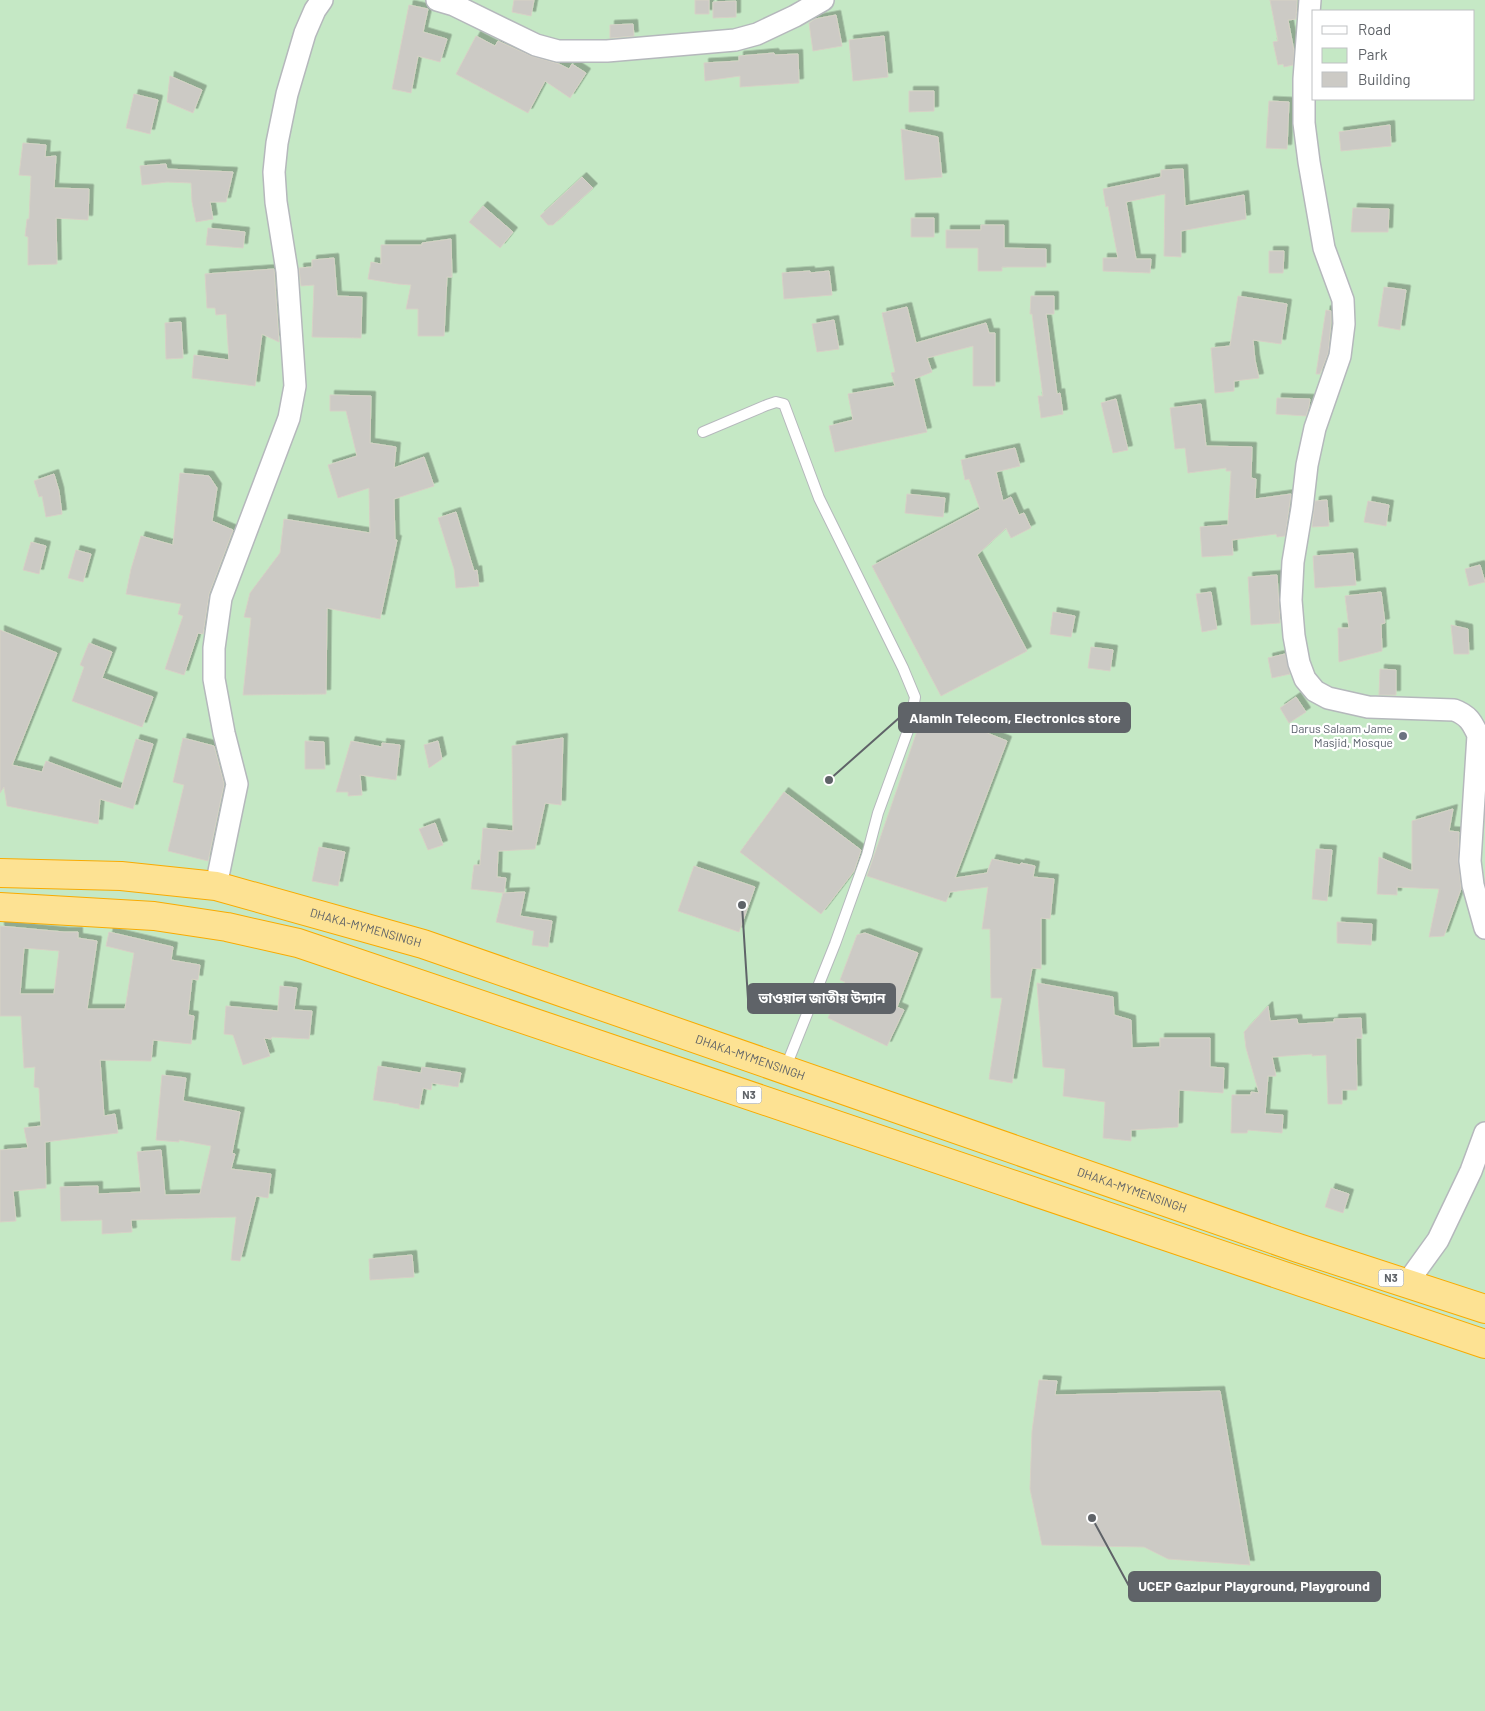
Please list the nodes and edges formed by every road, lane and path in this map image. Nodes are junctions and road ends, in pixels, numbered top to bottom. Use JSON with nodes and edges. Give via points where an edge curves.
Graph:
{"nodes":[{"id":1,"x":322,"y":0,"type":"edge"},
{"id":2,"x":438,"y":0,"type":"edge"},
{"id":3,"x":823,"y":0,"type":"edge"},
{"id":4,"x":1310,"y":0,"type":"edge"},
{"id":5,"x":703,"y":432,"type":"dead end"},
{"id":6,"x":0,"y":873,"type":"edge"},
{"id":7,"x":216,"y":886,"type":"junction"},
{"id":8,"x":0,"y":907,"type":"edge"},
{"id":9,"x":1485,"y":928,"type":"edge"},
{"id":10,"x":785,"y":1070,"type":"junction"},
{"id":11,"x":1485,"y":1133,"type":"edge"},
{"id":12,"x":1407,"y":1283,"type":"junction"},
{"id":13,"x":1485,"y":1309,"type":"edge"},
{"id":14,"x":1485,"y":1344,"type":"edge"}],
"edges":[{"from":1,"to":7,"type":"street","via":[[306,33],[287,94],[274,172],[287,270],[295,386],[289,418],[221,598],[214,648],[214,679],[237,784]]},
{"from":2,"to":3,"type":"street","via":[[536,45],[558,51],[607,51],[735,40],[757,34]]},
{"from":4,"to":9,"type":"street","via":[[1304,123],[1324,248],[1343,300],[1344,324],[1340,356],[1306,465],[1293,562],[1291,600],[1299,663],[1305,679],[1315,691],[1328,698],[1368,707],[1454,710],[1471,720],[1478,735],[1470,861]]},
{"from":5,"to":10,"type":"lane","via":[[767,405],[784,404],[819,498],[915,697],[910,725],[878,813],[867,855]]},
{"from":6,"to":7,"type":"highway","name":"DHAKA-MYMENSINGH","number":"N3","via":[[121,876]]},
{"from":7,"to":10,"type":"highway","name":"DHAKA-MYMENSINGH","number":"N3","via":[[424,944]]},
{"from":8,"to":14,"type":"highway","number":"N3","via":[[154,916],[227,927],[298,943]]},
{"from":10,"to":12,"type":"highway","name":"DHAKA-MYMENSINGH","number":"N3"},
{"from":11,"to":12,"type":"street","via":[[1438,1240]]},
{"from":12,"to":13,"type":"highway","name":"DHAKA-MYMENSINGH","number":"N3"}]}
